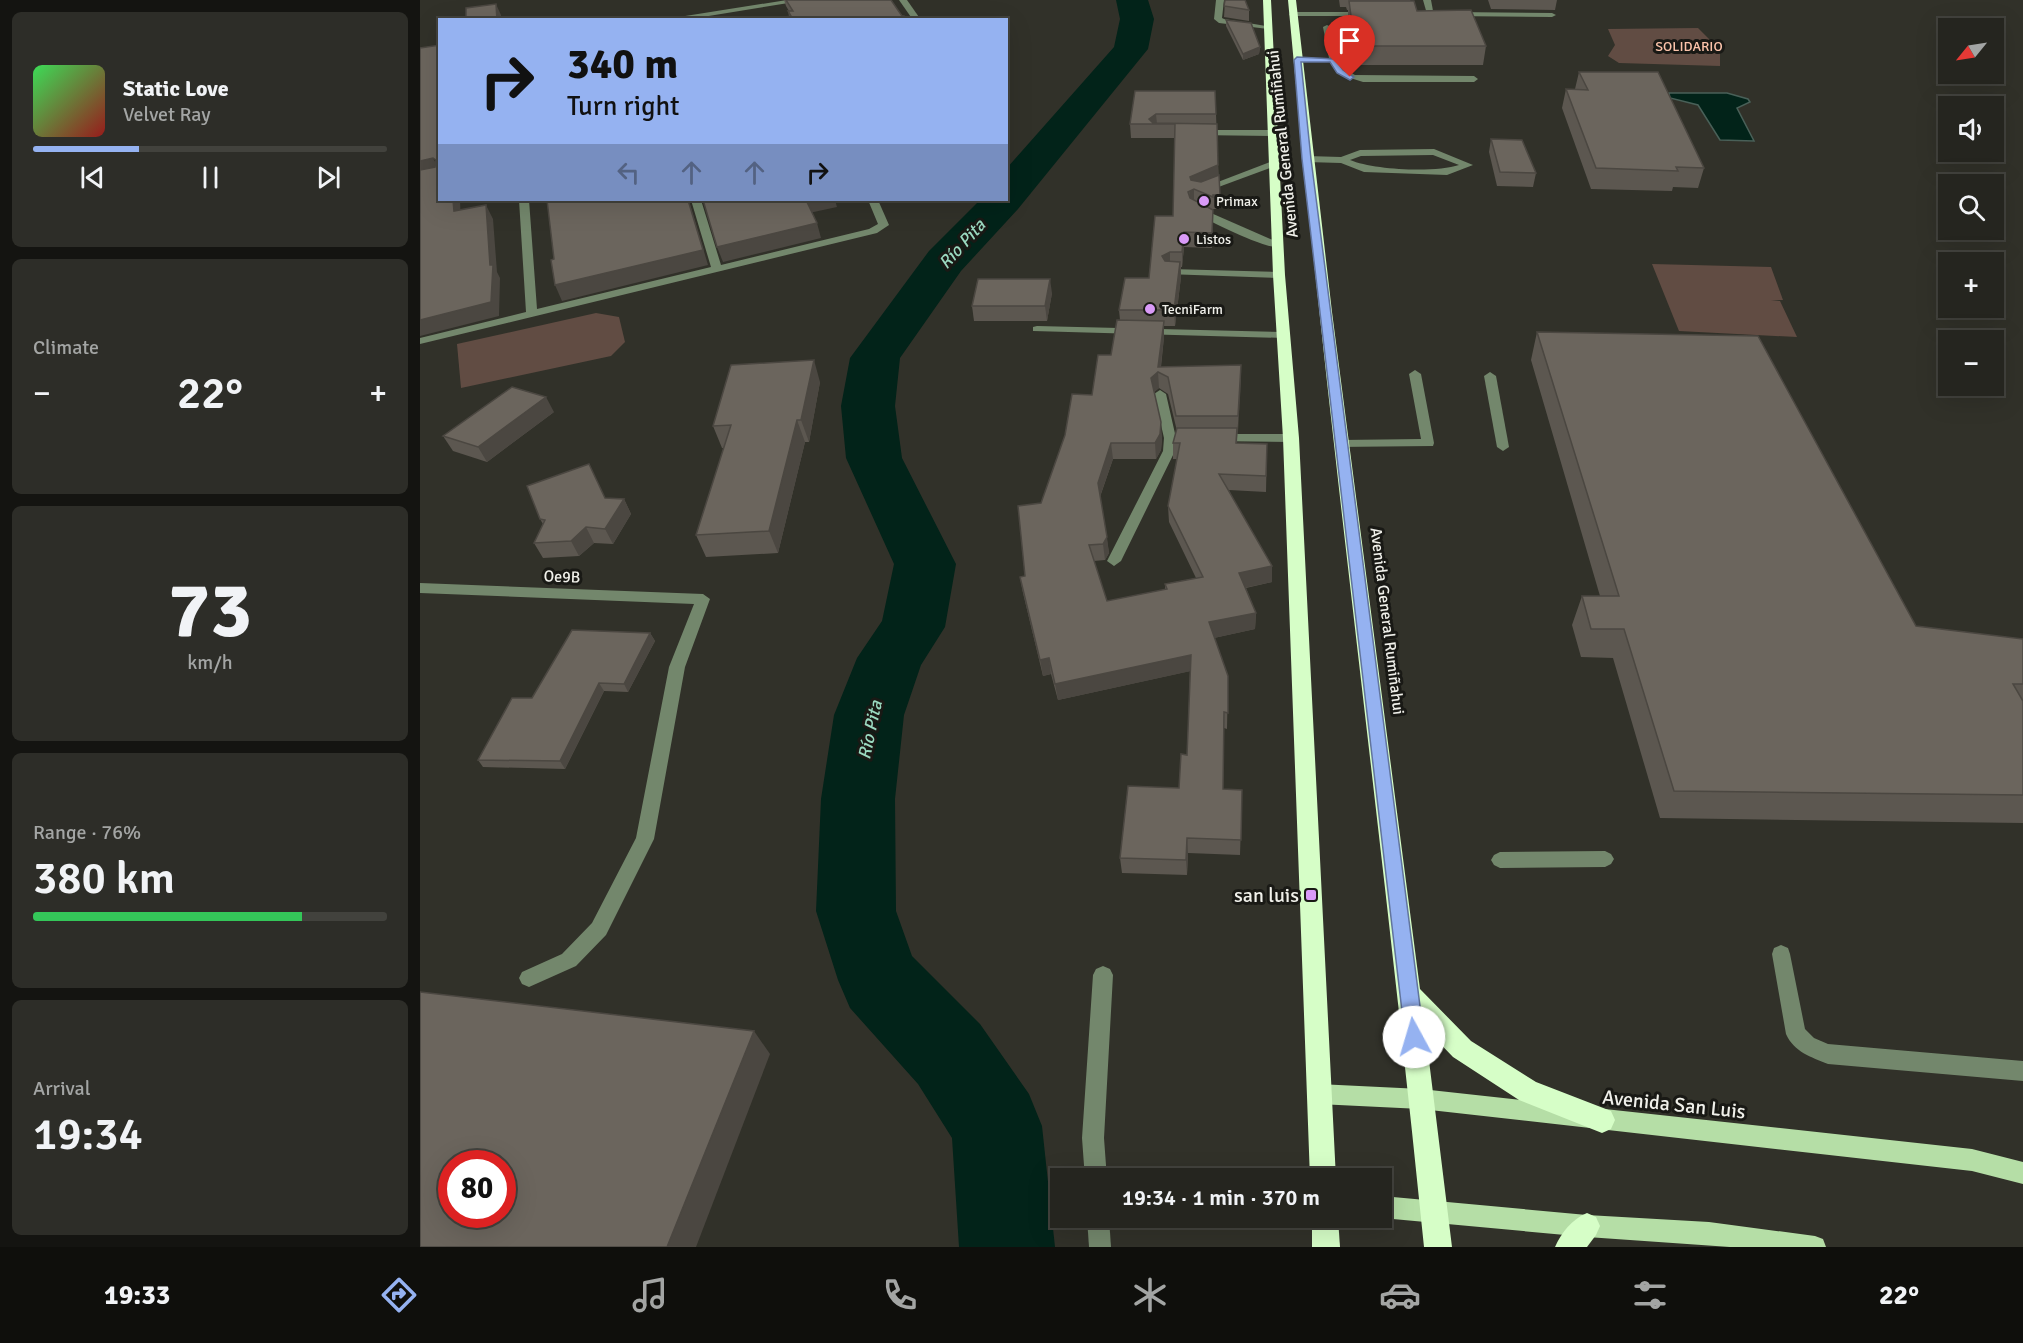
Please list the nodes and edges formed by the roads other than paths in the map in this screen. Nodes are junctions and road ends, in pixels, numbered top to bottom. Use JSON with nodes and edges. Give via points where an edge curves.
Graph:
{"nodes":[{"id":1,"x":803,"y":0,"type":"edge"},
{"id":2,"x":903,"y":0,"type":"edge"},
{"id":3,"x":1220,"y":0,"type":"edge"},
{"id":4,"x":1267,"y":0,"type":"edge"},
{"id":5,"x":1292,"y":0,"type":"edge"},
{"id":6,"x":1427,"y":0,"type":"edge"},
{"id":7,"x":1293,"y":14,"type":"junction"},
{"id":8,"x":1372,"y":14,"type":"edge"},
{"id":9,"x":1419,"y":14,"type":"edge"},
{"id":10,"x":1431,"y":14,"type":"junction"},
{"id":11,"x":1552,"y":15,"type":"dead end"},
{"id":12,"x":682,"y":18,"type":"edge"},
{"id":13,"x":916,"y":18,"type":"edge"},
{"id":14,"x":1268,"y":27,"type":"junction"},
{"id":15,"x":1327,"y":27,"type":"dead end"},
{"id":16,"x":1297,"y":60,"type":"junction"},
{"id":17,"x":1333,"y":60,"type":"junction"},
{"id":18,"x":1474,"y":80,"type":"dead end"},
{"id":19,"x":1192,"y":133,"type":"edge"},
{"id":20,"x":1274,"y":133,"type":"junction"},
{"id":21,"x":1307,"y":159,"type":"junction"},
{"id":22,"x":1342,"y":160,"type":"junction"},
{"id":23,"x":1275,"y":163,"type":"junction"},
{"id":24,"x":1197,"y":192,"type":"edge"},
{"id":25,"x":524,"y":201,"type":"edge"},
{"id":26,"x":696,"y":201,"type":"edge"},
{"id":27,"x":873,"y":201,"type":"edge"},
{"id":28,"x":1195,"y":209,"type":"edge"},
{"id":29,"x":1278,"y":246,"type":"junction"},
{"id":30,"x":717,"y":269,"type":"junction"},
{"id":31,"x":1170,"y":272,"type":"edge"},
{"id":32,"x":1279,"y":275,"type":"junction"},
{"id":33,"x":532,"y":315,"type":"junction"},
{"id":34,"x":1037,"y":329,"type":"dead end"},
{"id":35,"x":1284,"y":335,"type":"junction"},
{"id":36,"x":420,"y":341,"type":"edge"},
{"id":37,"x":1415,"y":374,"type":"dead end"},
{"id":38,"x":1490,"y":376,"type":"dead end"},
{"id":39,"x":1160,"y":394,"type":"edge"},
{"id":40,"x":1208,"y":438,"type":"edge"},
{"id":41,"x":1292,"y":438,"type":"junction"},
{"id":42,"x":1341,"y":444,"type":"junction"},
{"id":43,"x":1503,"y":447,"type":"dead end"},
{"id":44,"x":1114,"y":561,"type":"dead end"},
{"id":45,"x":422,"y":591,"type":"edge"},
{"id":46,"x":1605,"y":859,"type":"dead end"},
{"id":47,"x":1500,"y":860,"type":"dead end"},
{"id":48,"x":1781,"y":954,"type":"dead end"},
{"id":49,"x":1103,"y":975,"type":"dead end"},
{"id":50,"x":529,"y":978,"type":"dead end"},
{"id":51,"x":1410,"y":995,"type":"junction"},
{"id":52,"x":2023,"y":1071,"type":"edge"},
{"id":53,"x":1318,"y":1094,"type":"junction"},
{"id":54,"x":1422,"y":1099,"type":"junction"},
{"id":55,"x":1602,"y":1120,"type":"junction"},
{"id":56,"x":1095,"y":1168,"type":"edge"},
{"id":57,"x":1322,"y":1168,"type":"edge"},
{"id":58,"x":2023,"y":1173,"type":"edge"},
{"id":59,"x":1392,"y":1209,"type":"edge"},
{"id":60,"x":1434,"y":1213,"type":"junction"},
{"id":61,"x":1587,"y":1226,"type":"junction"},
{"id":62,"x":1099,"y":1228,"type":"edge"},
{"id":63,"x":1325,"y":1228,"type":"edge"},
{"id":64,"x":1100,"y":1247,"type":"edge"},
{"id":65,"x":1326,"y":1247,"type":"edge"},
{"id":66,"x":1438,"y":1247,"type":"edge"},
{"id":67,"x":1569,"y":1247,"type":"edge"},
{"id":68,"x":1815,"y":1247,"type":"edge"}],
"edges":[{"from":1,"to":12,"type":"street","via":[[773,8]]},
{"from":2,"to":13,"type":"street"},
{"from":3,"to":14,"type":"street","via":[[1218,19]]},
{"from":4,"to":14,"type":"highway","name":"Avenida General Rumiñahui"},
{"from":5,"to":7,"type":"highway","name":"Avenida General Rumiñahui"},
{"from":6,"to":10,"type":"street"},
{"from":7,"to":8,"type":"street"},
{"from":7,"to":16,"type":"highway","name":"Avenida General Rumiñahui"},
{"from":9,"to":10,"type":"street"},
{"from":10,"to":11,"type":"street","via":[[1477,11]]},
{"from":14,"to":20,"type":"highway","name":"Avenida General Rumiñahui"},
{"from":15,"to":17,"type":"street"},
{"from":16,"to":17,"type":"street"},
{"from":16,"to":21,"type":"highway","name":"Avenida General Rumiñahui"},
{"from":17,"to":18,"type":"street","via":[[1340,72],[1364,79]]},
{"from":19,"to":20,"type":"street"},
{"from":20,"to":23,"type":"highway","name":"Avenida General Rumiñahui"},
{"from":21,"to":22,"type":"street"},
{"from":21,"to":42,"type":"highway","name":"Avenida General Rumiñahui"},
{"from":22,"to":22,"type":"street","via":[[1364,169],[1447,172],[1468,165],[1434,152],[1360,153]]},
{"from":23,"to":24,"type":"street"},
{"from":23,"to":29,"type":"highway","name":"Avenida General Rumiñahui"},
{"from":25,"to":33,"type":"street"},
{"from":26,"to":30,"type":"street"},
{"from":27,"to":30,"type":"street","via":[[885,225],[873,231]]},
{"from":28,"to":29,"type":"street"},
{"from":29,"to":32,"type":"highway","name":"Avenida General Rumiñahui"},
{"from":30,"to":33,"type":"street"},
{"from":31,"to":32,"type":"street"},
{"from":32,"to":35,"type":"highway","name":"Avenida General Rumiñahui"},
{"from":33,"to":36,"type":"street"},
{"from":34,"to":35,"type":"street"},
{"from":35,"to":41,"type":"highway","name":"Avenida General Rumiñahui"},
{"from":37,"to":42,"type":"street","via":[[1428,443]]},
{"from":38,"to":43,"type":"street"},
{"from":39,"to":44,"type":"street","via":[[1177,438]]},
{"from":40,"to":41,"type":"street"},
{"from":41,"to":53,"type":"highway","name":"Avenida General Rumiñahui"},
{"from":42,"to":51,"type":"highway","name":"Avenida General Rumiñahui"},
{"from":45,"to":50,"type":"street","name":"Oe9B","via":[[703,599],[677,667],[645,839],[599,929],[568,960]]},
{"from":46,"to":47,"type":"street"},
{"from":48,"to":52,"type":"street","via":[[1797,1034],[1807,1045],[1828,1054]]},
{"from":49,"to":56,"type":"street","via":[[1093,1138]]},
{"from":51,"to":54,"type":"highway","name":"Avenida General Rumiñahui"},
{"from":51,"to":55,"type":"highway","via":[[1462,1049],[1527,1091]]},
{"from":53,"to":54,"type":"main road","name":"Avenida San Luis"},
{"from":53,"to":57,"type":"highway","name":"Avenida General Rumiñahui"},
{"from":54,"to":55,"type":"main road","name":"Avenida San Luis"},
{"from":54,"to":60,"type":"highway","name":"Avenida General Rumiñahui"},
{"from":55,"to":58,"type":"main road","name":"Avenida San Luis","via":[[1972,1160]]},
{"from":59,"to":60,"type":"main road"},
{"from":60,"to":61,"type":"main road"},
{"from":60,"to":66,"type":"highway","name":"Avenida General Rumiñahui"},
{"from":61,"to":67,"type":"highway"},
{"from":61,"to":68,"type":"main road","via":[[1708,1233]]},
{"from":62,"to":64,"type":"street"},
{"from":63,"to":65,"type":"highway"}]}
